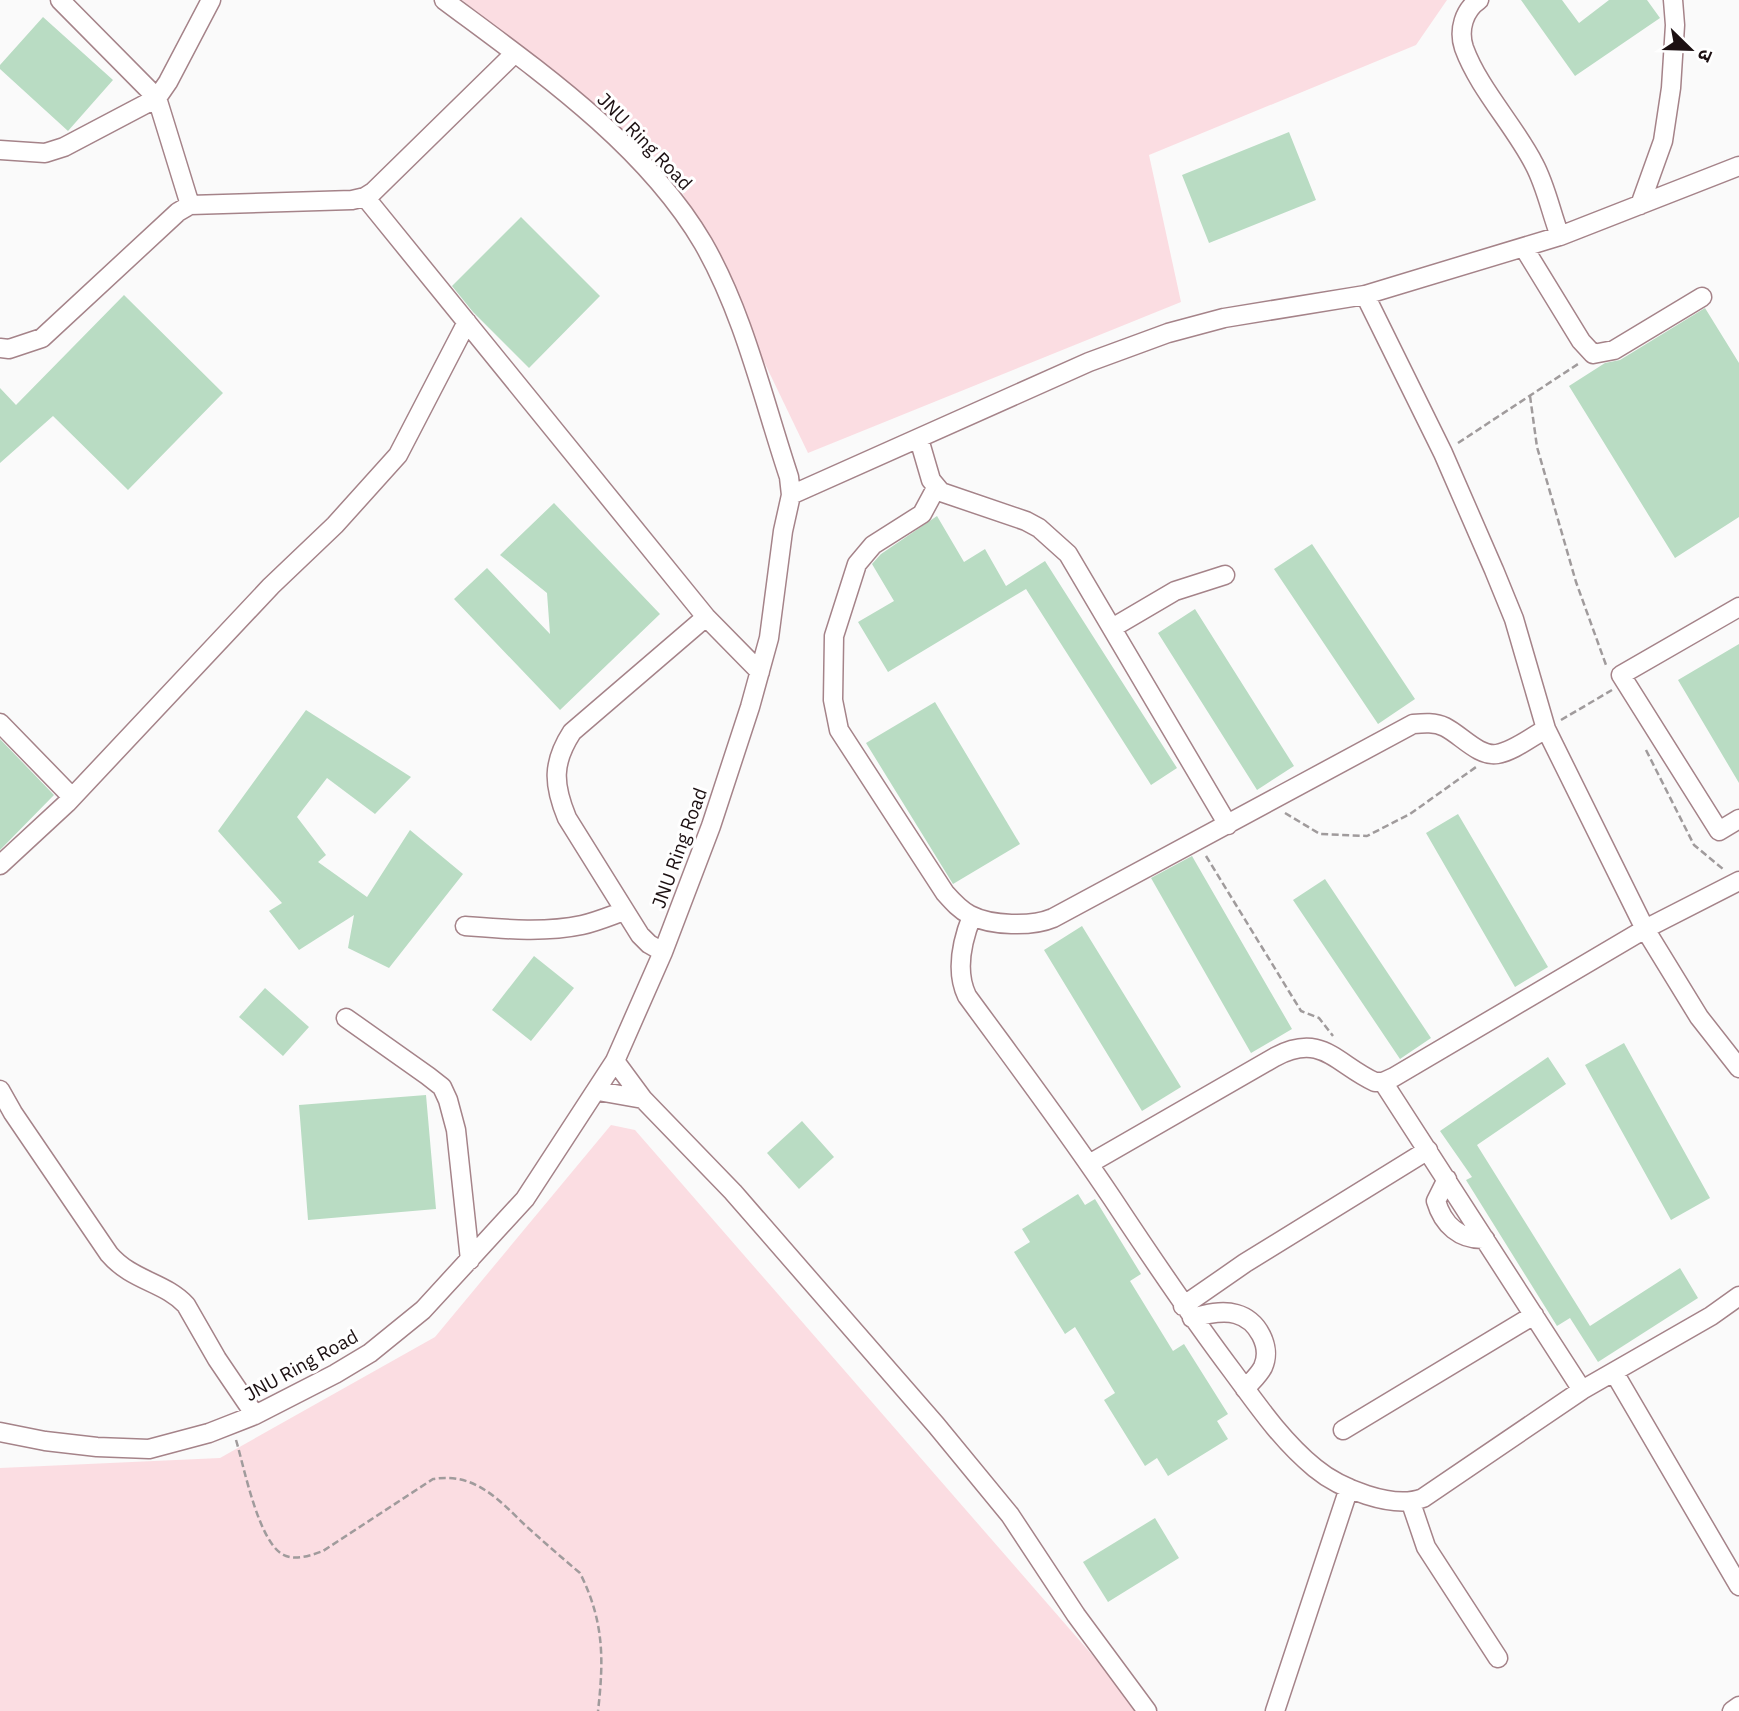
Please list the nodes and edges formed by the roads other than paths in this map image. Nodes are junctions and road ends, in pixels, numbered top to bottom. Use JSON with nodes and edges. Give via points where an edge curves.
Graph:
{"nodes":[{"id":1,"x":60,"y":0,"type":"edge"},
{"id":2,"x":211,"y":0,"type":"edge"},
{"id":3,"x":444,"y":0,"type":"edge"},
{"id":4,"x":1479,"y":0,"type":"edge"},
{"id":5,"x":1673,"y":0,"type":"edge"},
{"id":6,"x":515,"y":53,"type":"junction"},
{"id":7,"x":157,"y":98,"type":"junction"},
{"id":8,"x":0,"y":150,"type":"edge"},
{"id":9,"x":1739,"y":166,"type":"edge"},
{"id":10,"x":365,"y":197,"type":"junction"},
{"id":11,"x":190,"y":205,"type":"junction"},
{"id":12,"x":1640,"y":205,"type":"junction"},
{"id":13,"x":1560,"y":236,"type":"junction"},
{"id":14,"x":1524,"y":248,"type":"junction"},
{"id":15,"x":1365,"y":295,"type":"junction"},
{"id":16,"x":1702,"y":297,"type":"dead end"},
{"id":17,"x":467,"y":322,"type":"junction"},
{"id":18,"x":0,"y":348,"type":"edge"},
{"id":19,"x":919,"y":439,"type":"junction"},
{"id":20,"x":936,"y":488,"type":"junction"},
{"id":21,"x":791,"y":495,"type":"junction"},
{"id":22,"x":1225,"y":575,"type":"dead end"},
{"id":23,"x":1739,"y":607,"type":"edge"},
{"id":24,"x":706,"y":617,"type":"junction"},
{"id":25,"x":1112,"y":628,"type":"junction"},
{"id":26,"x":760,"y":672,"type":"junction"},
{"id":27,"x":0,"y":723,"type":"edge"},
{"id":28,"x":1546,"y":729,"type":"junction"},
{"id":29,"x":72,"y":797,"type":"junction"},
{"id":30,"x":1739,"y":819,"type":"edge"},
{"id":31,"x":1228,"y":825,"type":"junction"},
{"id":32,"x":0,"y":865,"type":"edge"},
{"id":33,"x":1739,"y":881,"type":"edge"},
{"id":34,"x":624,"y":911,"type":"junction"},
{"id":35,"x":972,"y":916,"type":"junction"},
{"id":36,"x":465,"y":926,"type":"dead end"},
{"id":37,"x":1645,"y":929,"type":"junction"},
{"id":38,"x":663,"y":952,"type":"junction"},
{"id":39,"x":346,"y":1018,"type":"dead end"},
{"id":40,"x":615,"y":1061,"type":"junction"},
{"id":41,"x":1739,"y":1068,"type":"edge"},
{"id":42,"x":1383,"y":1082,"type":"junction"},
{"id":43,"x":0,"y":1090,"type":"edge"},
{"id":44,"x":598,"y":1091,"type":"junction"},
{"id":45,"x":643,"y":1099,"type":"junction"},
{"id":46,"x":1428,"y":1150,"type":"junction"},
{"id":47,"x":1089,"y":1164,"type":"junction"},
{"id":48,"x":470,"y":1260,"type":"junction"},
{"id":49,"x":1739,"y":1296,"type":"edge"},
{"id":50,"x":1187,"y":1312,"type":"junction"},
{"id":51,"x":1534,"y":1315,"type":"junction"},
{"id":52,"x":1615,"y":1374,"type":"junction"},
{"id":53,"x":1245,"y":1389,"type":"junction"},
{"id":54,"x":1583,"y":1391,"type":"junction"},
{"id":55,"x":255,"y":1415,"type":"junction"},
{"id":56,"x":1343,"y":1430,"type":"dead end"},
{"id":57,"x":0,"y":1432,"type":"edge"},
{"id":58,"x":1349,"y":1488,"type":"junction"},
{"id":59,"x":1411,"y":1503,"type":"junction"},
{"id":60,"x":1739,"y":1586,"type":"edge"},
{"id":61,"x":1498,"y":1658,"type":"dead end"},
{"id":62,"x":1739,"y":1706,"type":"edge"},
{"id":63,"x":1147,"y":1711,"type":"edge"},
{"id":64,"x":1275,"y":1711,"type":"edge"},
{"id":65,"x":1732,"y":1711,"type":"edge"}],
"edges":[{"from":1,"to":7,"type":"lane"},
{"from":2,"to":7,"type":"lane"},
{"from":3,"to":6,"type":"lane","name":"JNU Ring Road"},
{"from":4,"to":13,"type":"lane","via":[[1469,6],[1462,23],[1463,46],[1535,165]]},
{"from":5,"to":12,"type":"lane","via":[[1671,88],[1663,141]]},
{"from":6,"to":10,"type":"lane"},
{"from":6,"to":21,"type":"lane","name":"JNU Ring Road","via":[[579,103],[668,191],[703,244],[744,334]]},
{"from":7,"to":8,"type":"lane","via":[[64,147],[45,153]]},
{"from":7,"to":11,"type":"lane"},
{"from":9,"to":12,"type":"lane"},
{"from":10,"to":11,"type":"lane"},
{"from":10,"to":17,"type":"lane"},
{"from":11,"to":18,"type":"lane","via":[[42,338]]},
{"from":12,"to":13,"type":"lane"},
{"from":13,"to":14,"type":"lane"},
{"from":14,"to":15,"type":"lane"},
{"from":14,"to":16,"type":"lane","via":[[1593,354],[1614,350]]},
{"from":15,"to":19,"type":"lane","via":[[1224,318],[1168,333],[1089,362]]},
{"from":15,"to":28,"type":"lane","via":[[1443,453],[1514,619]]},
{"from":17,"to":24,"type":"lane"},
{"from":17,"to":29,"type":"lane","via":[[398,454]]},
{"from":19,"to":20,"type":"lane"},
{"from":19,"to":21,"type":"lane"},
{"from":20,"to":25,"type":"lane","via":[[1039,528],[1068,554]]},
{"from":20,"to":35,"type":"lane","via":[[922,514],[873,545],[857,564],[834,636],[832,700],[839,730],[945,893]]},
{"from":21,"to":26,"type":"lane","name":"JNU Ring Road"},
{"from":22,"to":25,"type":"lane","via":[[1175,591]]},
{"from":23,"to":30,"type":"lane","via":[[1621,675],[1719,831]]},
{"from":24,"to":26,"type":"lane"},
{"from":24,"to":34,"type":"lane","via":[[572,732],[561,748],[555,771],[558,797]]},
{"from":25,"to":31,"type":"lane"},
{"from":26,"to":38,"type":"lane","name":"JNU Ring Road"},
{"from":27,"to":29,"type":"lane"},
{"from":28,"to":31,"type":"lane","via":[[1493,755],[1444,726],[1413,724]]},
{"from":28,"to":37,"type":"lane"},
{"from":29,"to":32,"type":"lane"},
{"from":31,"to":35,"type":"lane","via":[[1039,924]]},
{"from":33,"to":37,"type":"lane"},
{"from":34,"to":36,"type":"lane","via":[[568,927]]},
{"from":34,"to":38,"type":"lane","via":[[640,935]]},
{"from":35,"to":47,"type":"lane","via":[[961,958],[961,985]]},
{"from":37,"to":41,"type":"lane","via":[[1699,1017]]},
{"from":37,"to":42,"type":"lane"},
{"from":38,"to":40,"type":"lane","name":"JNU Ring Road"},
{"from":39,"to":48,"type":"lane","via":[[442,1087],[456,1130]]},
{"from":40,"to":44,"type":"lane","name":"JNU Ring Road"},
{"from":40,"to":45,"type":"lane"},
{"from":42,"to":46,"type":"lane"},
{"from":42,"to":47,"type":"lane","via":[[1365,1077],[1329,1053],[1299,1047]]},
{"from":43,"to":55,"type":"lane","via":[[109,1254],[132,1275],[179,1297]]},
{"from":44,"to":45,"type":"lane"},
{"from":44,"to":48,"type":"lane","name":"JNU Ring Road","via":[[525,1199]]},
{"from":45,"to":63,"type":"lane","via":[[733,1192],[936,1425],[1010,1515]]},
{"from":46,"to":50,"type":"lane","via":[[1245,1263]]},
{"from":46,"to":51,"type":"lane"},
{"from":47,"to":50,"type":"lane"},
{"from":48,"to":55,"type":"lane","name":"JNU Ring Road","via":[[423,1310],[370,1353]]},
{"from":49,"to":52,"type":"lane"},
{"from":50,"to":53,"type":"lane"},
{"from":50,"to":53,"type":"lane","via":[[1236,1313],[1263,1337],[1266,1357],[1262,1370]]},
{"from":51,"to":54,"type":"lane"},
{"from":51,"to":56,"type":"lane"},
{"from":52,"to":54,"type":"lane"},
{"from":52,"to":60,"type":"lane"},
{"from":53,"to":58,"type":"lane","via":[[1301,1455]]},
{"from":54,"to":59,"type":"lane"},
{"from":55,"to":57,"type":"lane","name":"JNU Ring Road","via":[[149,1449],[97,1447]]},
{"from":58,"to":59,"type":"lane"},
{"from":58,"to":64,"type":"lane"},
{"from":59,"to":61,"type":"lane","via":[[1426,1547]]},
{"from":62,"to":65,"type":"lane"}]}
